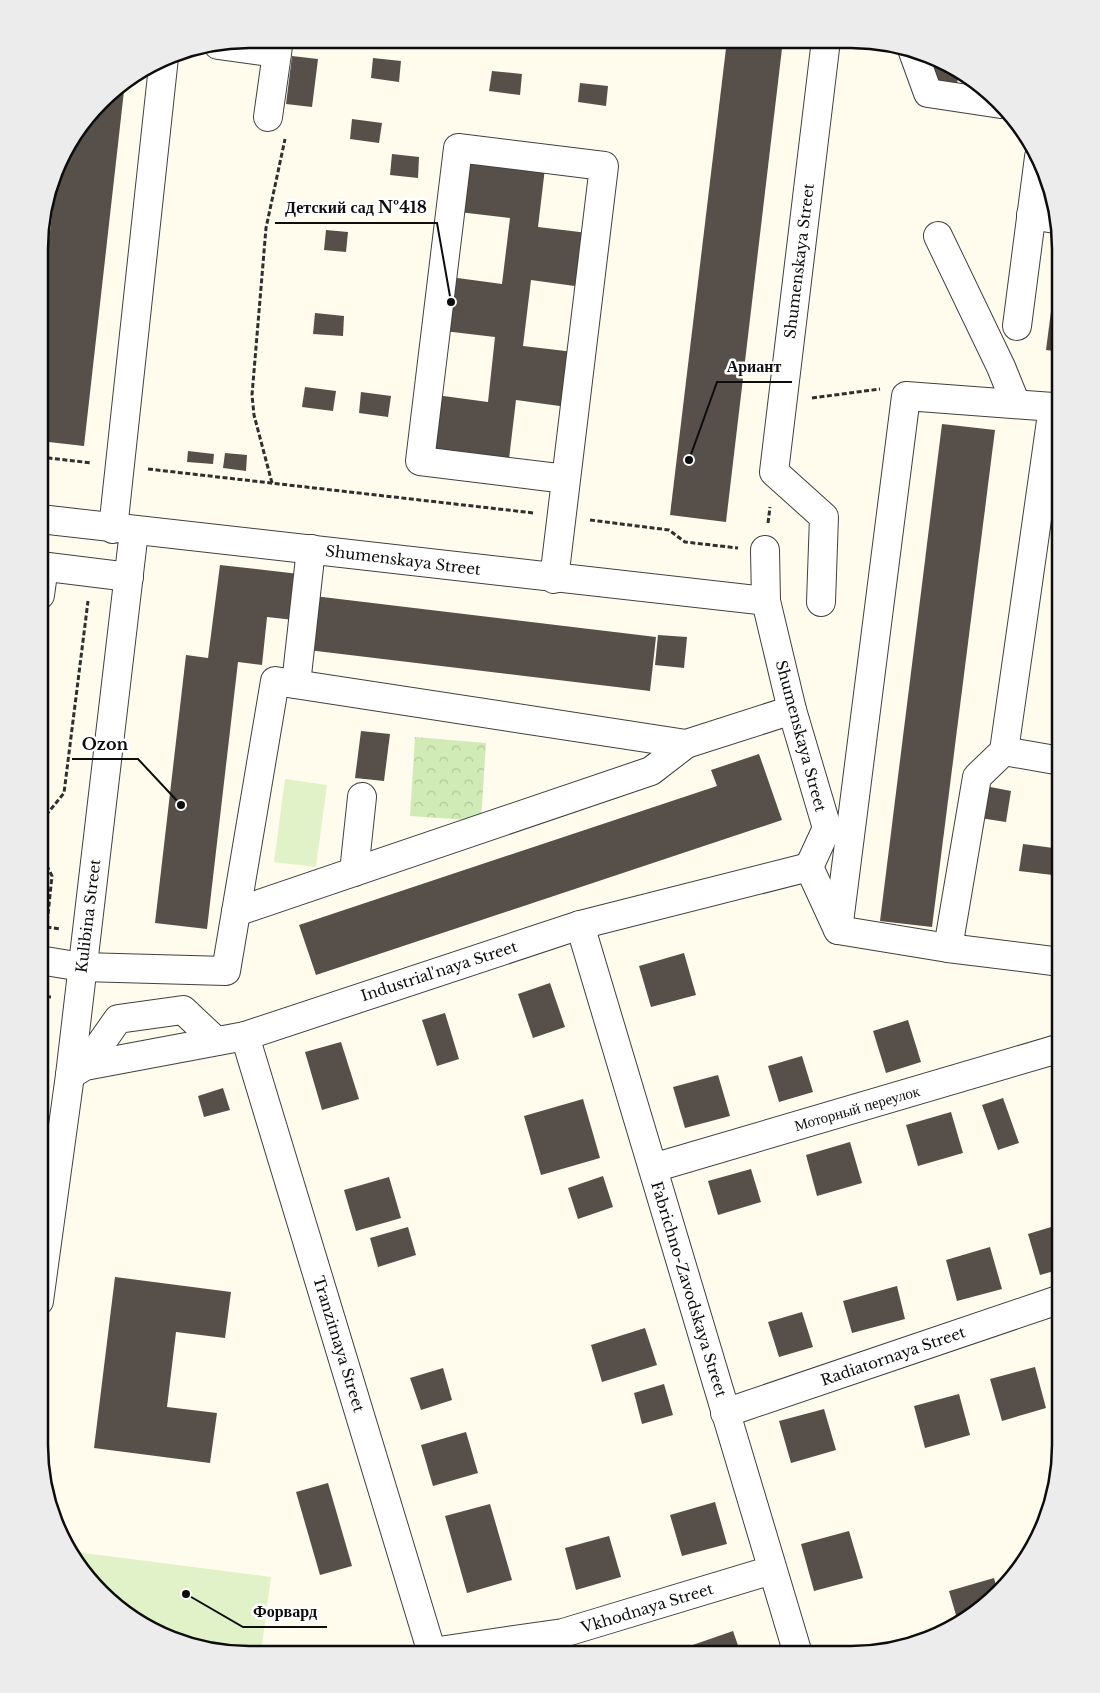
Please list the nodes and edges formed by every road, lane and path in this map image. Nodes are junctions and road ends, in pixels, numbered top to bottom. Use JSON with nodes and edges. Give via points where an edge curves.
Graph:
{"nodes":[{"id":1,"x":278,"y":48,"type":"edge"},
{"id":2,"x":825,"y":48,"type":"edge"},
{"id":3,"x":915,"y":58,"type":"edge"},
{"id":4,"x":163,"y":67,"type":"edge"},
{"id":5,"x":990,"y":102,"type":"edge"},
{"id":6,"x":268,"y":117,"type":"joint"},
{"id":7,"x":1041,"y":181,"type":"edge"},
{"id":8,"x":1043,"y":217,"type":"edge"},
{"id":9,"x":938,"y":236,"type":"dead end"},
{"id":10,"x":1016,"y":326,"type":"dead end"},
{"id":11,"x":906,"y":396,"type":"junction"},
{"id":12,"x":782,"y":402,"type":"junction"},
{"id":13,"x":1016,"y":404,"type":"junction"},
{"id":14,"x":1052,"y":408,"type":"edge"},
{"id":15,"x":1052,"y":440,"type":"edge"},
{"id":16,"x":48,"y":458,"type":"edge"},
{"id":17,"x":120,"y":466,"type":"junction"},
{"id":18,"x":774,"y":472,"type":"junction"},
{"id":19,"x":566,"y":479,"type":"junction"},
{"id":20,"x":272,"y":483,"type":"junction"},
{"id":21,"x":561,"y":516,"type":"junction"},
{"id":22,"x":48,"y":520,"type":"edge"},
{"id":23,"x":124,"y":530,"type":"junction"},
{"id":24,"x":311,"y":549,"type":"junction"},
{"id":25,"x":765,"y":550,"type":"junction"},
{"id":26,"x":48,"y":567,"type":"edge"},
{"id":27,"x":92,"y":572,"type":"junction"},
{"id":28,"x":129,"y":577,"type":"junction"},
{"id":29,"x":554,"y":579,"type":"junction"},
{"id":30,"x":766,"y":601,"type":"junction"},
{"id":31,"x":821,"y":602,"type":"dead end"},
{"id":32,"x":296,"y":684,"type":"junction"},
{"id":33,"x":792,"y":710,"type":"junction"},
{"id":34,"x":686,"y":744,"type":"junction"},
{"id":35,"x":1004,"y":751,"type":"junction"},
{"id":36,"x":1052,"y":759,"type":"edge"},
{"id":37,"x":362,"y":797,"type":"dead end"},
{"id":38,"x":48,"y":813,"type":"edge"},
{"id":39,"x":809,"y":867,"type":"junction"},
{"id":40,"x":48,"y":868,"type":"edge"},
{"id":41,"x":354,"y":872,"type":"junction"},
{"id":42,"x":48,"y":907,"type":"edge"},
{"id":43,"x":236,"y":912,"type":"junction"},
{"id":44,"x":580,"y":925,"type":"junction"},
{"id":45,"x":838,"y":930,"type":"junction"},
{"id":46,"x":948,"y":948,"type":"junction"},
{"id":47,"x":48,"y":961,"type":"edge"},
{"id":48,"x":1052,"y":961,"type":"edge"},
{"id":49,"x":82,"y":967,"type":"junction"},
{"id":50,"x":245,"y":1036,"type":"junction"},
{"id":51,"x":216,"y":1041,"type":"junction"},
{"id":52,"x":1052,"y":1051,"type":"edge"},
{"id":53,"x":78,"y":1071,"type":"junction"},
{"id":54,"x":653,"y":1168,"type":"junction"},
{"id":55,"x":48,"y":1248,"type":"edge"},
{"id":56,"x":1052,"y":1302,"type":"edge"},
{"id":57,"x":725,"y":1413,"type":"junction"},
{"id":58,"x":772,"y":1570,"type":"junction"},
{"id":59,"x":430,"y":1646,"type":"edge"},
{"id":60,"x":478,"y":1646,"type":"edge"},
{"id":61,"x":796,"y":1646,"type":"edge"}],
"edges":[{"from":1,"to":6,"type":"street"},
{"from":2,"to":12,"type":"street","name":"Shumenskaya Street"},
{"from":3,"to":5,"type":"street","via":[[928,93]]},
{"from":4,"to":17,"type":"street","name":"Kulibina Street"},
{"from":6,"to":20,"type":"path","via":[[286,128],[266,228],[252,395]]},
{"from":7,"to":8,"type":"street"},
{"from":8,"to":10,"type":"street"},
{"from":9,"to":13,"type":"street"},
{"from":11,"to":12,"type":"path","via":[[896,387]]},
{"from":11,"to":13,"type":"street"},
{"from":11,"to":45,"type":"street"},
{"from":12,"to":18,"type":"street","name":"Shumenskaya Street"},
{"from":13,"to":14,"type":"street"},
{"from":15,"to":35,"type":"street"},
{"from":16,"to":17,"type":"path"},
{"from":17,"to":20,"type":"path"},
{"from":17,"to":23,"type":"street","name":"Kulibina Street"},
{"from":18,"to":25,"type":"path"},
{"from":18,"to":31,"type":"street","via":[[824,517]]},
{"from":19,"to":19,"type":"street","via":[[604,166],[458,148],[420,461]]},
{"from":19,"to":21,"type":"street"},
{"from":20,"to":21,"type":"path"},
{"from":21,"to":25,"type":"path","via":[[670,530],[685,542]]},
{"from":21,"to":29,"type":"street"},
{"from":22,"to":23,"type":"street","name":"Shumenskaya Street"},
{"from":23,"to":24,"type":"street","name":"Shumenskaya Street"},
{"from":23,"to":28,"type":"street","name":"Kulibina Street"},
{"from":24,"to":29,"type":"street","name":"Shumenskaya Street"},
{"from":24,"to":32,"type":"street"},
{"from":25,"to":30,"type":"street","name":"Shumenskaya Street"},
{"from":26,"to":27,"type":"street"},
{"from":27,"to":28,"type":"street"},
{"from":27,"to":38,"type":"path","via":[[64,793]]},
{"from":28,"to":49,"type":"street","name":"Kulibina Street"},
{"from":29,"to":30,"type":"street","name":"Shumenskaya Street"},
{"from":30,"to":33,"type":"street","name":"Shumenskaya Street"},
{"from":32,"to":34,"type":"street"},
{"from":32,"to":43,"type":"street","via":[[275,680]]},
{"from":33,"to":34,"type":"street"},
{"from":33,"to":39,"type":"street","name":"Shumenskaya Street","via":[[827,828]]},
{"from":34,"to":41,"type":"street","via":[[651,771]]},
{"from":35,"to":36,"type":"street"},
{"from":35,"to":46,"type":"street","via":[[977,777]]},
{"from":37,"to":41,"type":"street"},
{"from":39,"to":44,"type":"street","name":"Industrial'naya Street"},
{"from":39,"to":45,"type":"street"},
{"from":40,"to":42,"type":"path","via":[[52,876]]},
{"from":41,"to":43,"type":"street"},
{"from":43,"to":49,"type":"street","via":[[226,971]]},
{"from":44,"to":50,"type":"street","name":"Industrial'naya Street"},
{"from":44,"to":54,"type":"street","name":"Fabrichno-Zavodskaya Street"},
{"from":45,"to":46,"type":"street"},
{"from":46,"to":48,"type":"street"},
{"from":47,"to":49,"type":"street"},
{"from":49,"to":53,"type":"street","name":"Kulibina Street"},
{"from":50,"to":51,"type":"street","name":"Industrial'naya Street"},
{"from":50,"to":59,"type":"street","name":"Tranzitnaya Street"},
{"from":51,"to":53,"type":"street","name":"Industrial'naya Street"},
{"from":51,"to":53,"type":"street","via":[[183,1010],[118,1019]]},
{"from":52,"to":54,"type":"street","name":"Моторный переулок"},
{"from":53,"to":55,"type":"street","name":"Kulibina Street"},
{"from":54,"to":57,"type":"street","name":"Fabrichno-Zavodskaya Street"},
{"from":56,"to":57,"type":"street","name":"Radiatornaya Street"},
{"from":57,"to":58,"type":"street","name":"Fabrichno-Zavodskaya Street"},
{"from":58,"to":60,"type":"street","name":"Vkhodnaya Street","via":[[563,1633]]},
{"from":58,"to":61,"type":"street","name":"Fabrichno-Zavodskaya Street"}]}
